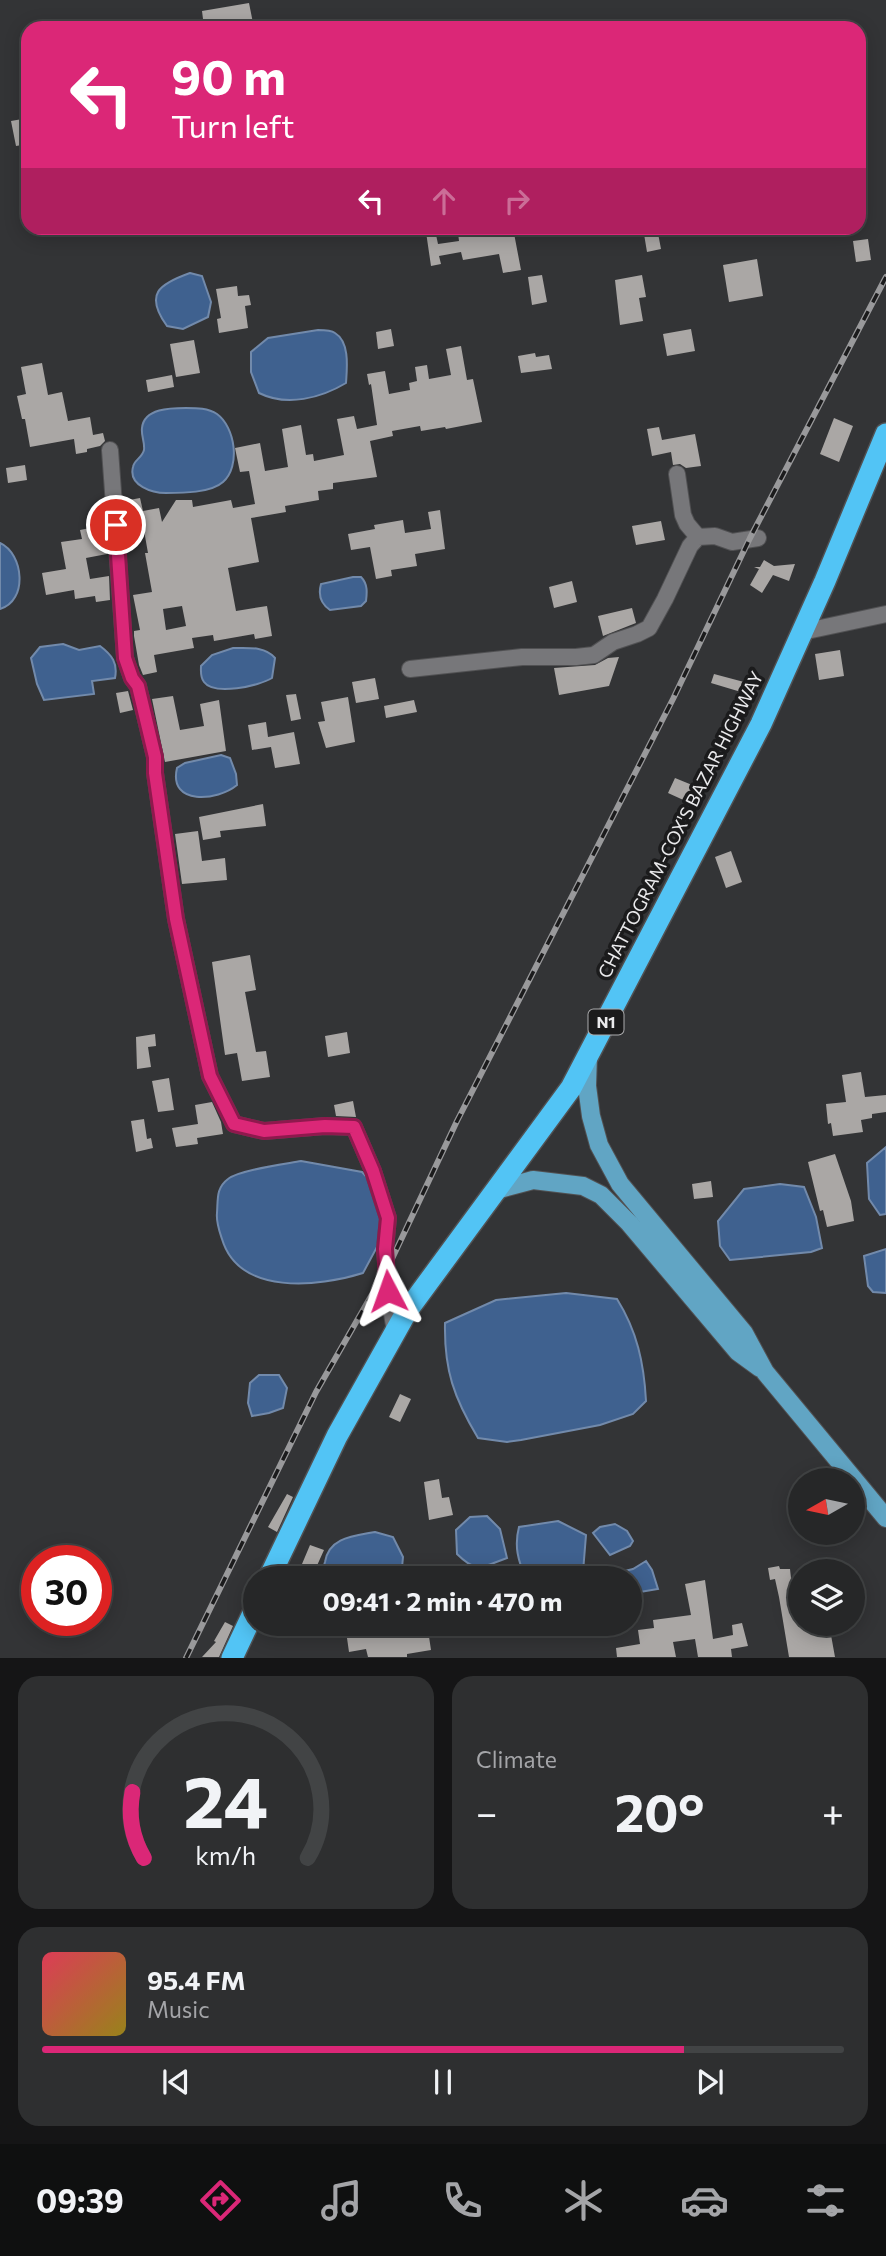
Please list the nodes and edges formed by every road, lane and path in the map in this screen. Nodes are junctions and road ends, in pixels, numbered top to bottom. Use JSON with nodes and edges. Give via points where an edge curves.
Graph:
{"nodes":[{"id":1,"x":886,"y":434,"type":"edge"},
{"id":2,"x":110,"y":450,"type":"dead end"},
{"id":3,"x":677,"y":474,"type":"dead end"},
{"id":4,"x":698,"y":537,"type":"junction"},
{"id":5,"x":758,"y":538,"type":"dead end"},
{"id":6,"x":886,"y":614,"type":"edge"},
{"id":7,"x":802,"y":632,"type":"junction"},
{"id":8,"x":410,"y":669,"type":"dead end"},
{"id":9,"x":588,"y":1056,"type":"junction"},
{"id":10,"x":496,"y":1190,"type":"junction"},
{"id":11,"x":395,"y":1331,"type":"junction"},
{"id":12,"x":765,"y":1373,"type":"junction"},
{"id":13,"x":886,"y":1518,"type":"edge"},
{"id":14,"x":275,"y":1566,"type":"edge"},
{"id":15,"x":243,"y":1634,"type":"edge"},
{"id":16,"x":232,"y":1657,"type":"edge"}],
"edges":[{"from":1,"to":7,"type":"highway","name":"CHATTOGRAM-COX'S BAZAR HIGHWAY","number":"N1"},
{"from":2,"to":11,"type":"street","via":[[125,658],[138,686],[155,757],[176,919],[210,1076],[234,1124],[264,1131],[354,1127],[388,1218],[385,1249]]},
{"from":3,"to":4,"type":"street","via":[[683,515]]},
{"from":4,"to":5,"type":"street","via":[[732,542]]},
{"from":4,"to":8,"type":"street","via":[[649,628],[594,655]]},
{"from":6,"to":7,"type":"street"},
{"from":7,"to":9,"type":"highway","name":"CHATTOGRAM-COX'S BAZAR HIGHWAY","number":"N1","via":[[761,724]]},
{"from":9,"to":10,"type":"highway","name":"CHATTOGRAM-COX'S BAZAR HIGHWAY","number":"N1","via":[[571,1088]]},
{"from":9,"to":12,"type":"main road","via":[[591,1116],[608,1164],[631,1200],[744,1333]]},
{"from":10,"to":11,"type":"highway","name":"CHATTOGRAM-COX'S BAZAR HIGHWAY","number":"N1"},
{"from":10,"to":12,"type":"main road","via":[[534,1180],[583,1186],[601,1195],[737,1352]]},
{"from":11,"to":14,"type":"highway","name":"CHATTOGRAM-COX'S BAZAR HIGHWAY","number":"N1","via":[[337,1436]]},
{"from":12,"to":13,"type":"main road"},
{"from":15,"to":16,"type":"highway"}]}
